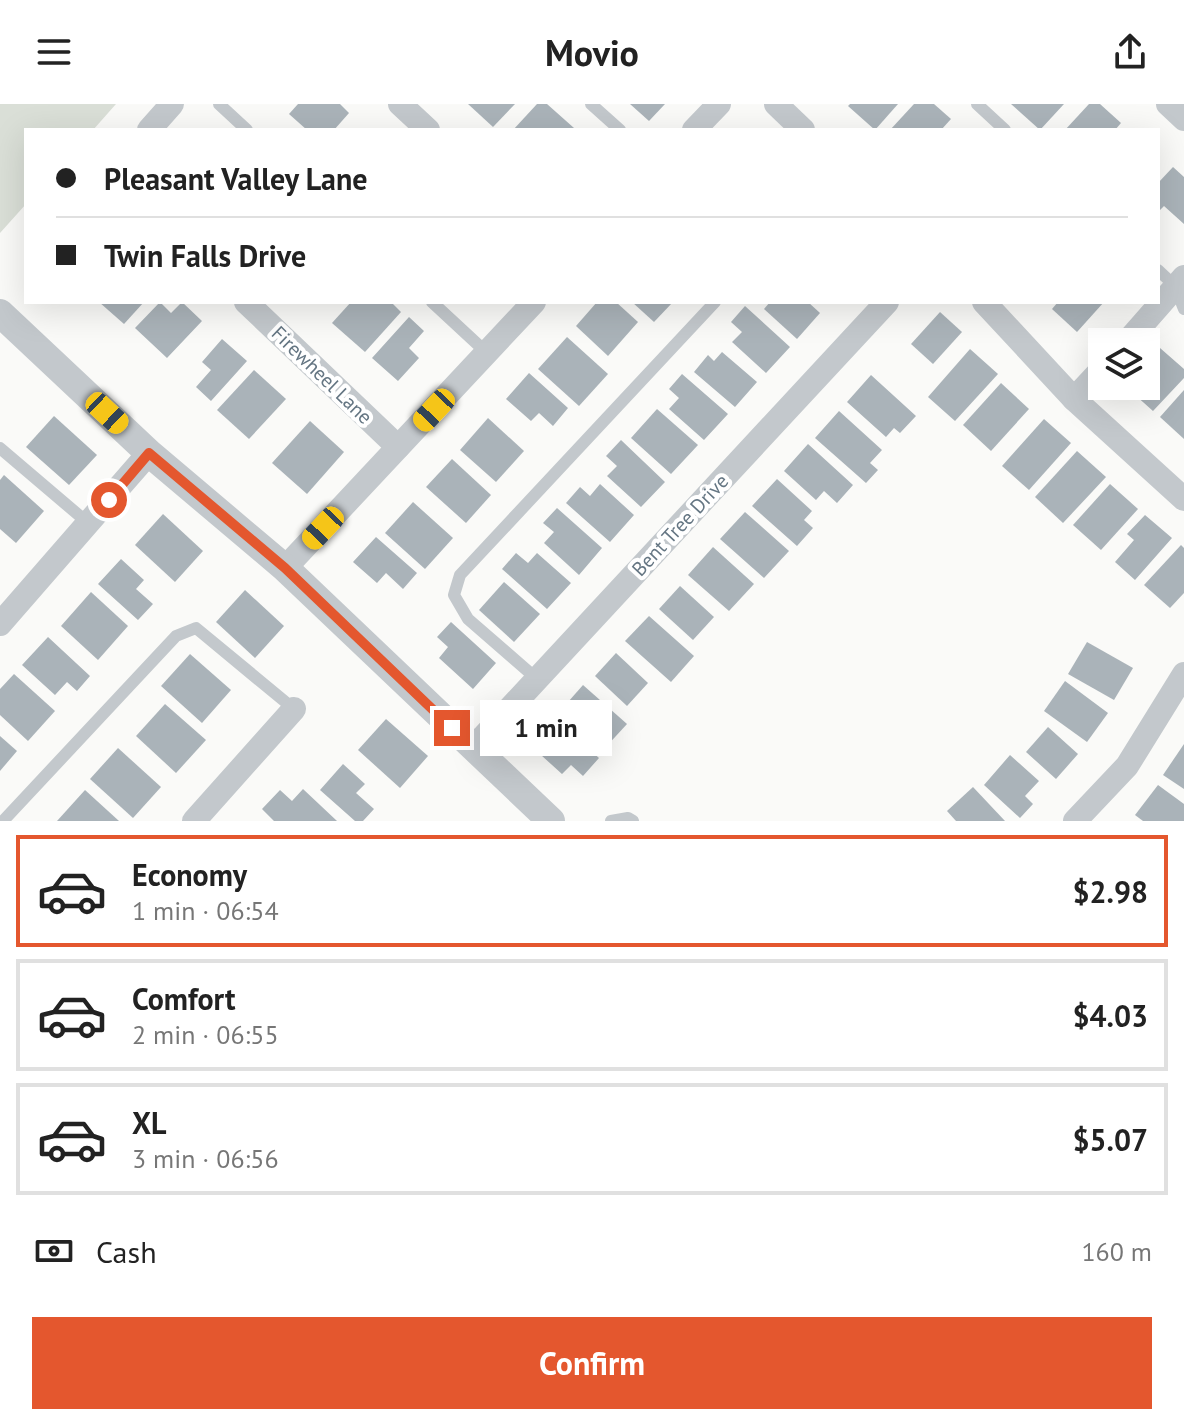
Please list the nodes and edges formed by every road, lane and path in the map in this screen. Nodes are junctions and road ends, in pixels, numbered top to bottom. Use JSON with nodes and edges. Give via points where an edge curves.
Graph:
{"nodes":[{"id":1,"x":172,"y":104,"type":"edge"},
{"id":2,"x":219,"y":104,"type":"edge"},
{"id":3,"x":400,"y":104,"type":"edge"},
{"id":4,"x":591,"y":104,"type":"edge"},
{"id":5,"x":719,"y":104,"type":"edge"},
{"id":6,"x":776,"y":104,"type":"edge"},
{"id":7,"x":977,"y":104,"type":"edge"},
{"id":8,"x":1168,"y":104,"type":"edge"},
{"id":9,"x":1184,"y":119,"type":"edge"},
{"id":10,"x":151,"y":128,"type":"edge"},
{"id":11,"x":245,"y":128,"type":"edge"},
{"id":12,"x":426,"y":128,"type":"edge"},
{"id":13,"x":618,"y":128,"type":"edge"},
{"id":14,"x":696,"y":128,"type":"edge"},
{"id":15,"x":801,"y":128,"type":"edge"},
{"id":16,"x":1003,"y":128,"type":"edge"},
{"id":17,"x":1175,"y":286,"type":"edge"},
{"id":18,"x":248,"y":304,"type":"edge"},
{"id":19,"x":434,"y":304,"type":"edge"},
{"id":20,"x":532,"y":304,"type":"edge"},
{"id":21,"x":713,"y":304,"type":"edge"},
{"id":22,"x":885,"y":304,"type":"edge"},
{"id":23,"x":986,"y":304,"type":"edge"},
{"id":24,"x":1160,"y":304,"type":"edge"},
{"id":25,"x":1160,"y":304,"type":"edge"},
{"id":26,"x":0,"y":313,"type":"edge"},
{"id":27,"x":1139,"y":328,"type":"edge"},
{"id":28,"x":487,"y":353,"type":"junction"},
{"id":29,"x":1088,"y":384,"type":"edge"},
{"id":30,"x":1074,"y":399,"type":"junction"},
{"id":31,"x":398,"y":447,"type":"junction"},
{"id":32,"x":0,"y":448,"type":"edge"},
{"id":33,"x":149,"y":453,"type":"junction"},
{"id":34,"x":1184,"y":499,"type":"edge"},
{"id":35,"x":88,"y":523,"type":"junction"},
{"id":36,"x":285,"y":568,"type":"junction"},
{"id":37,"x":0,"y":624,"type":"edge"},
{"id":38,"x":1184,"y":674,"type":"edge"},
{"id":39,"x":537,"y":679,"type":"junction"},
{"id":40,"x":294,"y":709,"type":"joint"},
{"id":41,"x":473,"y":748,"type":"junction"},
{"id":42,"x":1084,"y":818,"type":"edge"},
{"id":43,"x":3,"y":821,"type":"edge"},
{"id":44,"x":194,"y":821,"type":"edge"},
{"id":45,"x":551,"y":821,"type":"edge"},
{"id":46,"x":611,"y":821,"type":"edge"},
{"id":47,"x":633,"y":821,"type":"edge"}],
"edges":[{"from":1,"to":10,"type":"street"},
{"from":2,"to":11,"type":"lane"},
{"from":3,"to":12,"type":"street"},
{"from":4,"to":13,"type":"lane"},
{"from":5,"to":14,"type":"street"},
{"from":6,"to":15,"type":"street"},
{"from":7,"to":16,"type":"lane"},
{"from":8,"to":9,"type":"street"},
{"from":17,"to":25,"type":"street"},
{"from":18,"to":31,"type":"street","name":"Firewheel Lane"},
{"from":19,"to":28,"type":"lane"},
{"from":20,"to":28,"type":"street"},
{"from":21,"to":39,"type":"lane","via":[[460,575],[454,595],[468,619]]},
{"from":22,"to":39,"type":"street","name":"Bent Tree Drive"},
{"from":23,"to":30,"type":"street"},
{"from":24,"to":27,"type":"street"},
{"from":26,"to":33,"type":"street"},
{"from":28,"to":31,"type":"street"},
{"from":29,"to":30,"type":"street"},
{"from":30,"to":34,"type":"street"},
{"from":31,"to":36,"type":"street"},
{"from":32,"to":35,"type":"lane"},
{"from":33,"to":35,"type":"street"},
{"from":33,"to":36,"type":"street"},
{"from":35,"to":37,"type":"street"},
{"from":36,"to":41,"type":"street"},
{"from":38,"to":42,"type":"street","via":[[1127,766]]},
{"from":39,"to":41,"type":"street","name":"Bent Tree Drive"},
{"from":40,"to":43,"type":"lane","via":[[196,628],[176,636]]},
{"from":40,"to":44,"type":"street"},
{"from":41,"to":45,"type":"street"},
{"from":46,"to":47,"type":"lane"}]}
